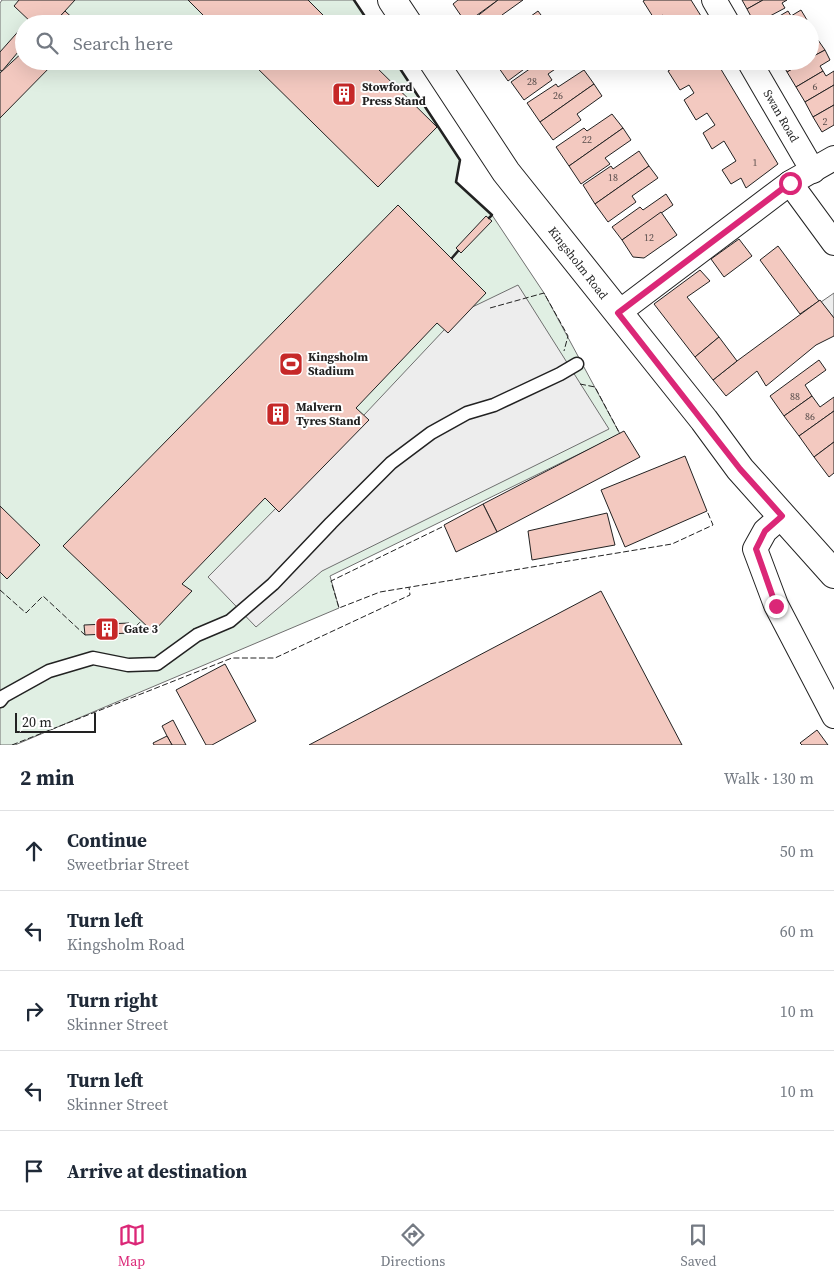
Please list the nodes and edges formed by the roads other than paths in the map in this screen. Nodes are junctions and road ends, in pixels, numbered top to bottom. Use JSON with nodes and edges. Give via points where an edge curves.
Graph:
{"nodes":[{"id":1,"x":392,"y":0,"type":"edge"},
{"id":2,"x":714,"y":0,"type":"edge"},
{"id":3,"x":402,"y":15,"type":"edge"},
{"id":4,"x":723,"y":15,"type":"edge"},
{"id":5,"x":439,"y":70,"type":"edge"},
{"id":6,"x":755,"y":70,"type":"edge"},
{"id":7,"x":834,"y":158,"type":"edge"},
{"id":8,"x":813,"y":170,"type":"junction"},
{"id":9,"x":790,"y":183,"type":"junction"},
{"id":10,"x":834,"y":243,"type":"edge"},
{"id":11,"x":618,"y":313,"type":"junction"},
{"id":12,"x":577,"y":364,"type":"dead end"},
{"id":13,"x":787,"y":521,"type":"junction"},
{"id":14,"x":834,"y":574,"type":"edge"},
{"id":15,"x":0,"y":701,"type":"edge"},
{"id":16,"x":834,"y":716,"type":"edge"}],
"edges":[{"from":1,"to":3,"type":"main road"},
{"from":2,"to":4,"type":"street"},
{"from":5,"to":11,"type":"main road","name":"Kingsholm Road","via":[[506,172]]},
{"from":6,"to":8,"type":"street","name":"Swan Road"},
{"from":7,"to":8,"type":"street"},
{"from":8,"to":9,"type":"street"},
{"from":9,"to":10,"type":"street"},
{"from":9,"to":11,"type":"street"},
{"from":11,"to":13,"type":"main road","name":"Kingsholm Road","via":[[740,469]]},
{"from":12,"to":15,"type":"lane","via":[[494,404],[467,413],[431,433],[391,463],[273,584],[230,621],[197,635],[157,664],[128,665],[93,658],[49,671]]},
{"from":13,"to":14,"type":"main road","name":"Kingsholm Road"},
{"from":13,"to":16,"type":"street","via":[[765,531],[756,549],[776,606]]}]}
